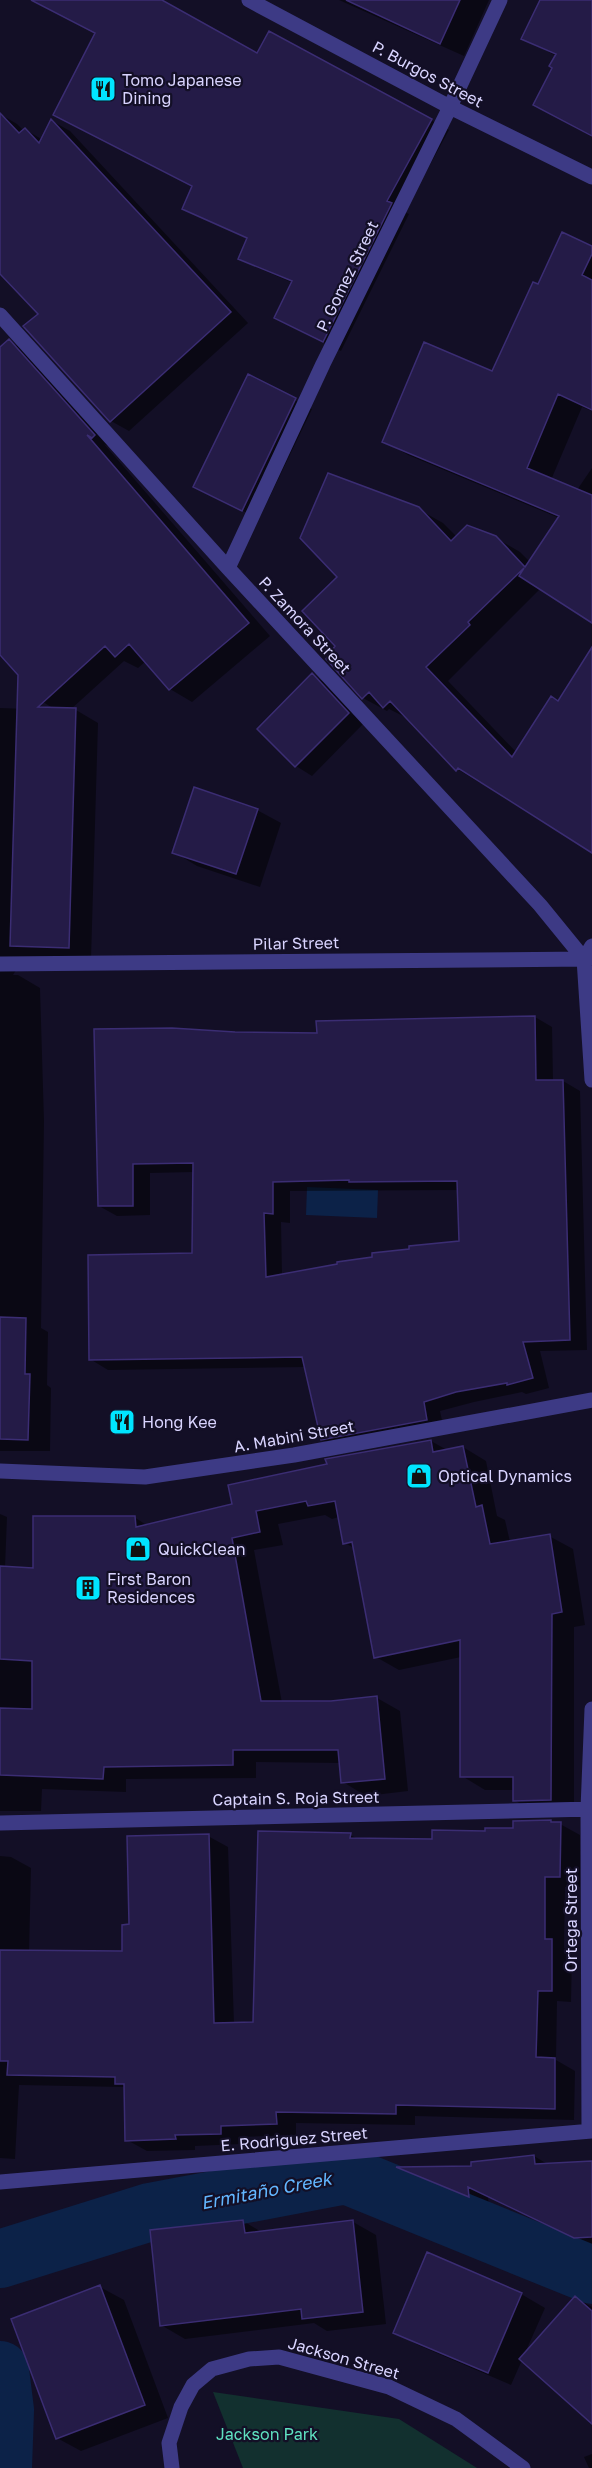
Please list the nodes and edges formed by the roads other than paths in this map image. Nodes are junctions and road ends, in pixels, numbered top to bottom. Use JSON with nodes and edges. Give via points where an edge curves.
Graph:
{"nodes":[{"id":1,"x":249,"y":0,"type":"edge"},
{"id":2,"x":500,"y":0,"type":"edge"},
{"id":3,"x":450,"y":107,"type":"junction"},
{"id":4,"x":592,"y":177,"type":"edge"},
{"id":5,"x":0,"y":315,"type":"edge"},
{"id":6,"x":228,"y":568,"type":"junction"},
{"id":7,"x":589,"y":955,"type":"edge"},
{"id":8,"x":0,"y":964,"type":"edge"},
{"id":9,"x":592,"y":1080,"type":"edge"},
{"id":10,"x":592,"y":1400,"type":"edge"},
{"id":11,"x":288,"y":1440,"type":"dead end"},
{"id":12,"x":294,"y":1455,"type":"junction"},
{"id":13,"x":0,"y":1471,"type":"edge"},
{"id":14,"x":592,"y":1709,"type":"edge"},
{"id":15,"x":590,"y":1809,"type":"edge"},
{"id":16,"x":0,"y":1823,"type":"edge"},
{"id":17,"x":591,"y":2131,"type":"edge"},
{"id":18,"x":0,"y":2182,"type":"edge"},
{"id":19,"x":172,"y":2468,"type":"edge"},
{"id":20,"x":523,"y":2468,"type":"edge"}],
"edges":[{"from":1,"to":3,"type":"street","name":"P. Burgos Street"},
{"from":2,"to":3,"type":"street","name":"P. Gomez Street"},
{"from":3,"to":4,"type":"street","name":"P. Burgos Street"},
{"from":3,"to":6,"type":"street","name":"P. Gomez Street","via":[[321,363]]},
{"from":5,"to":6,"type":"street","name":"P. Zamora Street"},
{"from":6,"to":7,"type":"street","name":"P. Zamora Street"},
{"from":7,"to":8,"type":"street","name":"Pilar Street"},
{"from":7,"to":9,"type":"street"},
{"from":10,"to":12,"type":"street","name":"A. Mabini Street"},
{"from":11,"to":12,"type":"street"},
{"from":12,"to":13,"type":"street","name":"A. Mabini Street","via":[[145,1478]]},
{"from":14,"to":15,"type":"street","name":"Ortega Street"},
{"from":15,"to":16,"type":"street","name":"Captain S. Roja Street"},
{"from":15,"to":17,"type":"street","name":"Ortega Street"},
{"from":17,"to":18,"type":"street","name":"E. Rodriguez Street"},
{"from":19,"to":20,"type":"street","name":"Jackson Street","via":[[170,2443],[181,2407],[193,2385],[212,2369],[249,2359],[279,2357],[389,2387],[456,2419]]}]}
